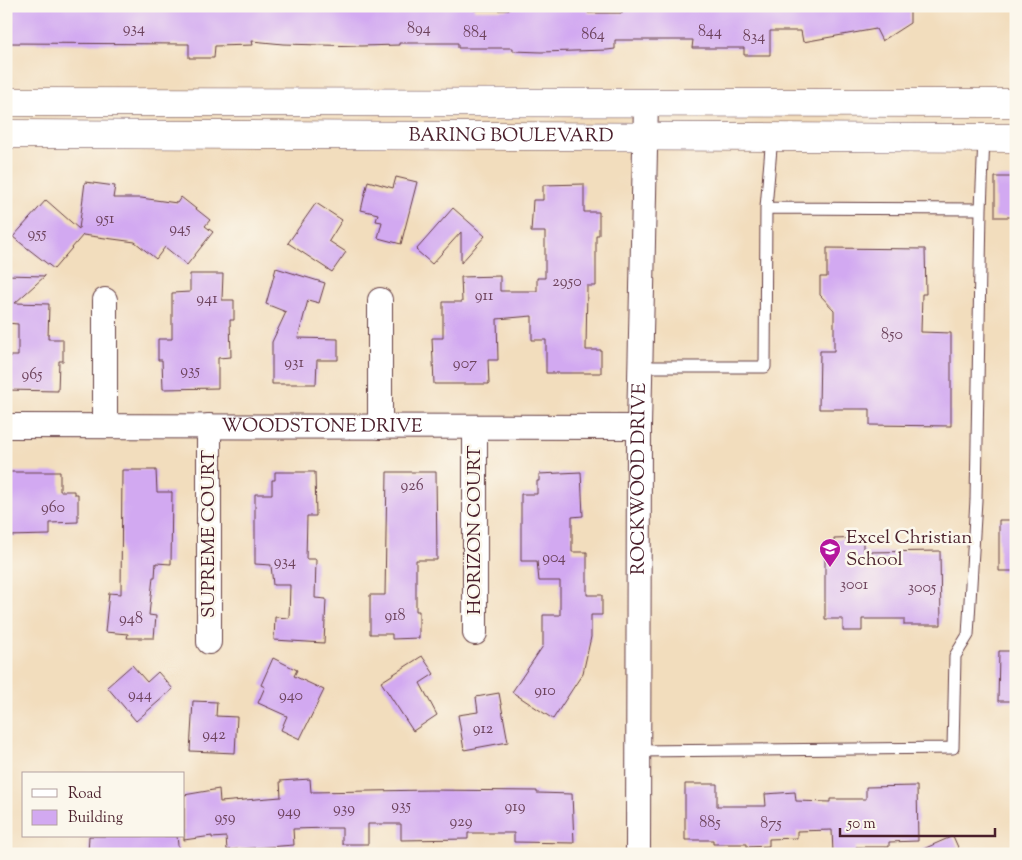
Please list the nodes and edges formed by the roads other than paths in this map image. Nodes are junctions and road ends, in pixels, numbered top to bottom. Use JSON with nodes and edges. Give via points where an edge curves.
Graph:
{"nodes":[{"id":1,"x":6,"y":102,"type":"edge"},
{"id":2,"x":646,"y":103,"type":"junction"},
{"id":3,"x":1016,"y":104,"type":"edge"},
{"id":4,"x":6,"y":134,"type":"edge"},
{"id":5,"x":645,"y":135,"type":"junction"},
{"id":6,"x":772,"y":136,"type":"junction"},
{"id":7,"x":984,"y":138,"type":"junction"},
{"id":8,"x":1016,"y":138,"type":"edge"},
{"id":9,"x":766,"y":208,"type":"junction"},
{"id":10,"x":981,"y":209,"type":"junction"},
{"id":11,"x":106,"y":300,"type":"dead end"},
{"id":12,"x":380,"y":300,"type":"dead end"},
{"id":13,"x":640,"y":367,"type":"junction"},
{"id":14,"x":6,"y":426,"type":"edge"},
{"id":15,"x":105,"y":426,"type":"junction"},
{"id":16,"x":210,"y":426,"type":"junction"},
{"id":17,"x":380,"y":427,"type":"junction"},
{"id":18,"x":475,"y":427,"type":"junction"},
{"id":19,"x":639,"y":427,"type":"junction"},
{"id":20,"x":475,"y":633,"type":"dead end"},
{"id":21,"x":209,"y":642,"type":"dead end"},
{"id":22,"x":638,"y":751,"type":"junction"},
{"id":23,"x":638,"y":854,"type":"edge"}],
"edges":[{"from":1,"to":2,"type":"main road","name":"BARING BOULEVARD"},
{"from":2,"to":3,"type":"main road","name":"BARING BOULEVARD"},
{"from":2,"to":5,"type":"street","name":"ROCKWOOD DRIVE"},
{"from":4,"to":5,"type":"main road","name":"BARING BOULEVARD"},
{"from":5,"to":6,"type":"main road","name":"BARING BOULEVARD"},
{"from":5,"to":13,"type":"street","name":"ROCKWOOD DRIVE"},
{"from":6,"to":7,"type":"main road","name":"BARING BOULEVARD"},
{"from":6,"to":9,"type":"lane"},
{"from":7,"to":8,"type":"main road","name":"BARING BOULEVARD"},
{"from":7,"to":10,"type":"lane"},
{"from":9,"to":10,"type":"lane"},
{"from":9,"to":13,"type":"lane","via":[[766,366]]},
{"from":10,"to":22,"type":"lane","via":[[976,500],[968,635],[954,656],[953,748]]},
{"from":11,"to":15,"type":"street"},
{"from":12,"to":17,"type":"street"},
{"from":13,"to":19,"type":"street","name":"ROCKWOOD DRIVE"},
{"from":14,"to":15,"type":"street","name":"WOODSTONE DRIVE"},
{"from":15,"to":16,"type":"street","name":"WOODSTONE DRIVE"},
{"from":16,"to":17,"type":"street","name":"WOODSTONE DRIVE"},
{"from":16,"to":21,"type":"street","name":"SUPREME COURT"},
{"from":17,"to":18,"type":"street","name":"WOODSTONE DRIVE"},
{"from":18,"to":19,"type":"street","name":"WOODSTONE DRIVE"},
{"from":18,"to":20,"type":"street","name":"HORIZON COURT"},
{"from":19,"to":22,"type":"street","name":"ROCKWOOD DRIVE"},
{"from":22,"to":23,"type":"street","name":"ROCKWOOD DRIVE"}]}
